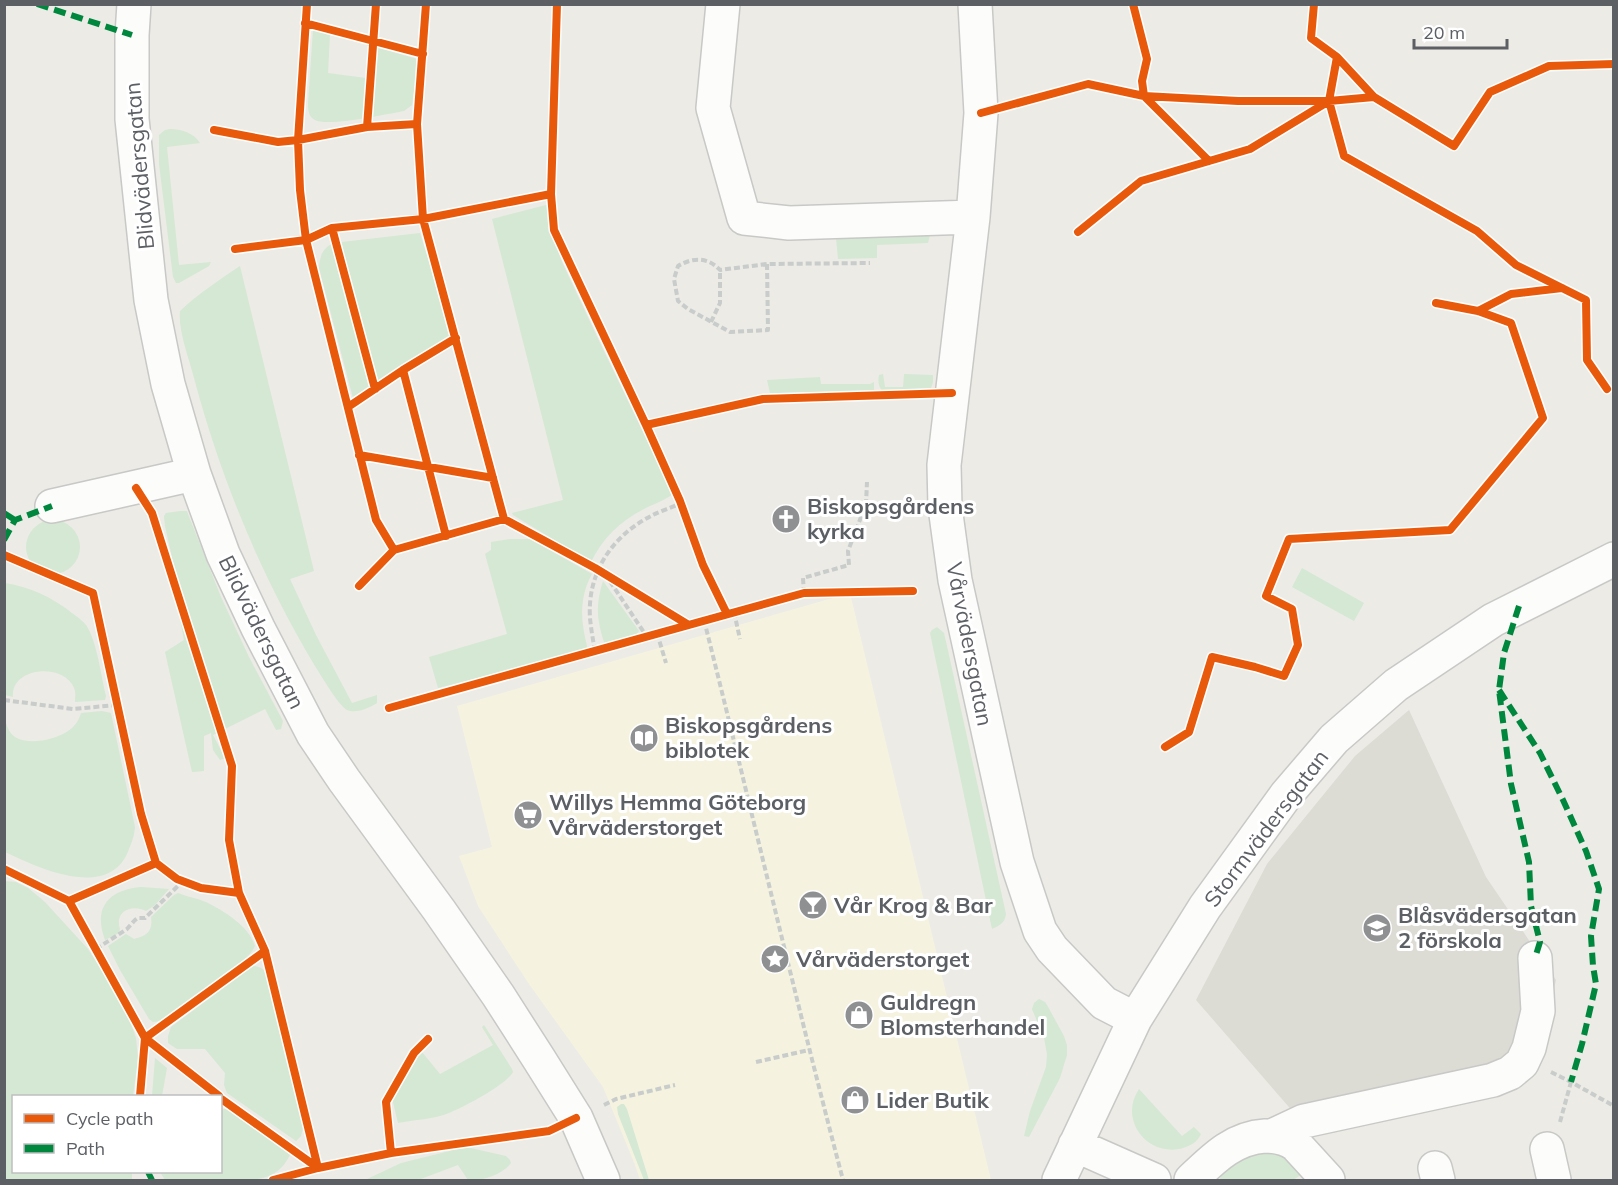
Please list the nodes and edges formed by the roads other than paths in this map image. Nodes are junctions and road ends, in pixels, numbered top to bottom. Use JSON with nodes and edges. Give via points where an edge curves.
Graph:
{"nodes":[{"id":1,"x":134,"y":4,"type":"edge"},
{"id":2,"x":723,"y":4,"type":"edge"},
{"id":3,"x":975,"y":4,"type":"edge"},
{"id":4,"x":973,"y":217,"type":"junction"},
{"id":5,"x":195,"y":474,"type":"junction"},
{"id":6,"x":52,"y":506,"type":"dead end"},
{"id":7,"x":1614,"y":559,"type":"edge"},
{"id":8,"x":1535,"y":958,"type":"dead end"},
{"id":9,"x":1135,"y":1019,"type":"junction"},
{"id":10,"x":1272,"y":1136,"type":"junction"},
{"id":11,"x":1075,"y":1145,"type":"junction"},
{"id":12,"x":1547,"y":1149,"type":"road end"},
{"id":13,"x":603,"y":1180,"type":"edge"},
{"id":14,"x":1059,"y":1180,"type":"edge"},
{"id":15,"x":1154,"y":1180,"type":"edge"},
{"id":16,"x":1191,"y":1180,"type":"edge"},
{"id":17,"x":1328,"y":1180,"type":"edge"},
{"id":18,"x":1554,"y":1180,"type":"edge"}],
"edges":[{"from":1,"to":5,"type":"street","name":"Blidvädersgatan","via":[[132,119],[151,300],[168,384]]},
{"from":2,"to":4,"type":"street","via":[[712,108],[744,218],[820,222]]},
{"from":3,"to":4,"type":"street","name":"Vårvädersgatan","via":[[981,113]]},
{"from":4,"to":9,"type":"street","name":"Vårvädersgatan","via":[[944,465],[945,507],[955,580],[1017,862],[1040,931],[1104,1003]]},
{"from":5,"to":6,"type":"street"},
{"from":5,"to":13,"type":"street","name":"Blidvädersgatan","via":[[223,555],[313,734],[498,995],[576,1118]]},
{"from":7,"to":9,"type":"street","name":"Stormvädersgatan","via":[[1493,620],[1396,685],[1334,739],[1286,795],[1205,907]]},
{"from":8,"to":10,"type":"street","via":[[1538,1011],[1526,1056],[1510,1073],[1304,1121]]},
{"from":9,"to":11,"type":"street","name":"Stormvädersgatan"},
{"from":10,"to":16,"type":"street","via":[[1236,1143]]},
{"from":10,"to":17,"type":"street","via":[[1290,1140]]},
{"from":11,"to":14,"type":"street","name":"Stormvädersgatan"},
{"from":11,"to":15,"type":"street"},
{"from":12,"to":18,"type":"street"}]}
